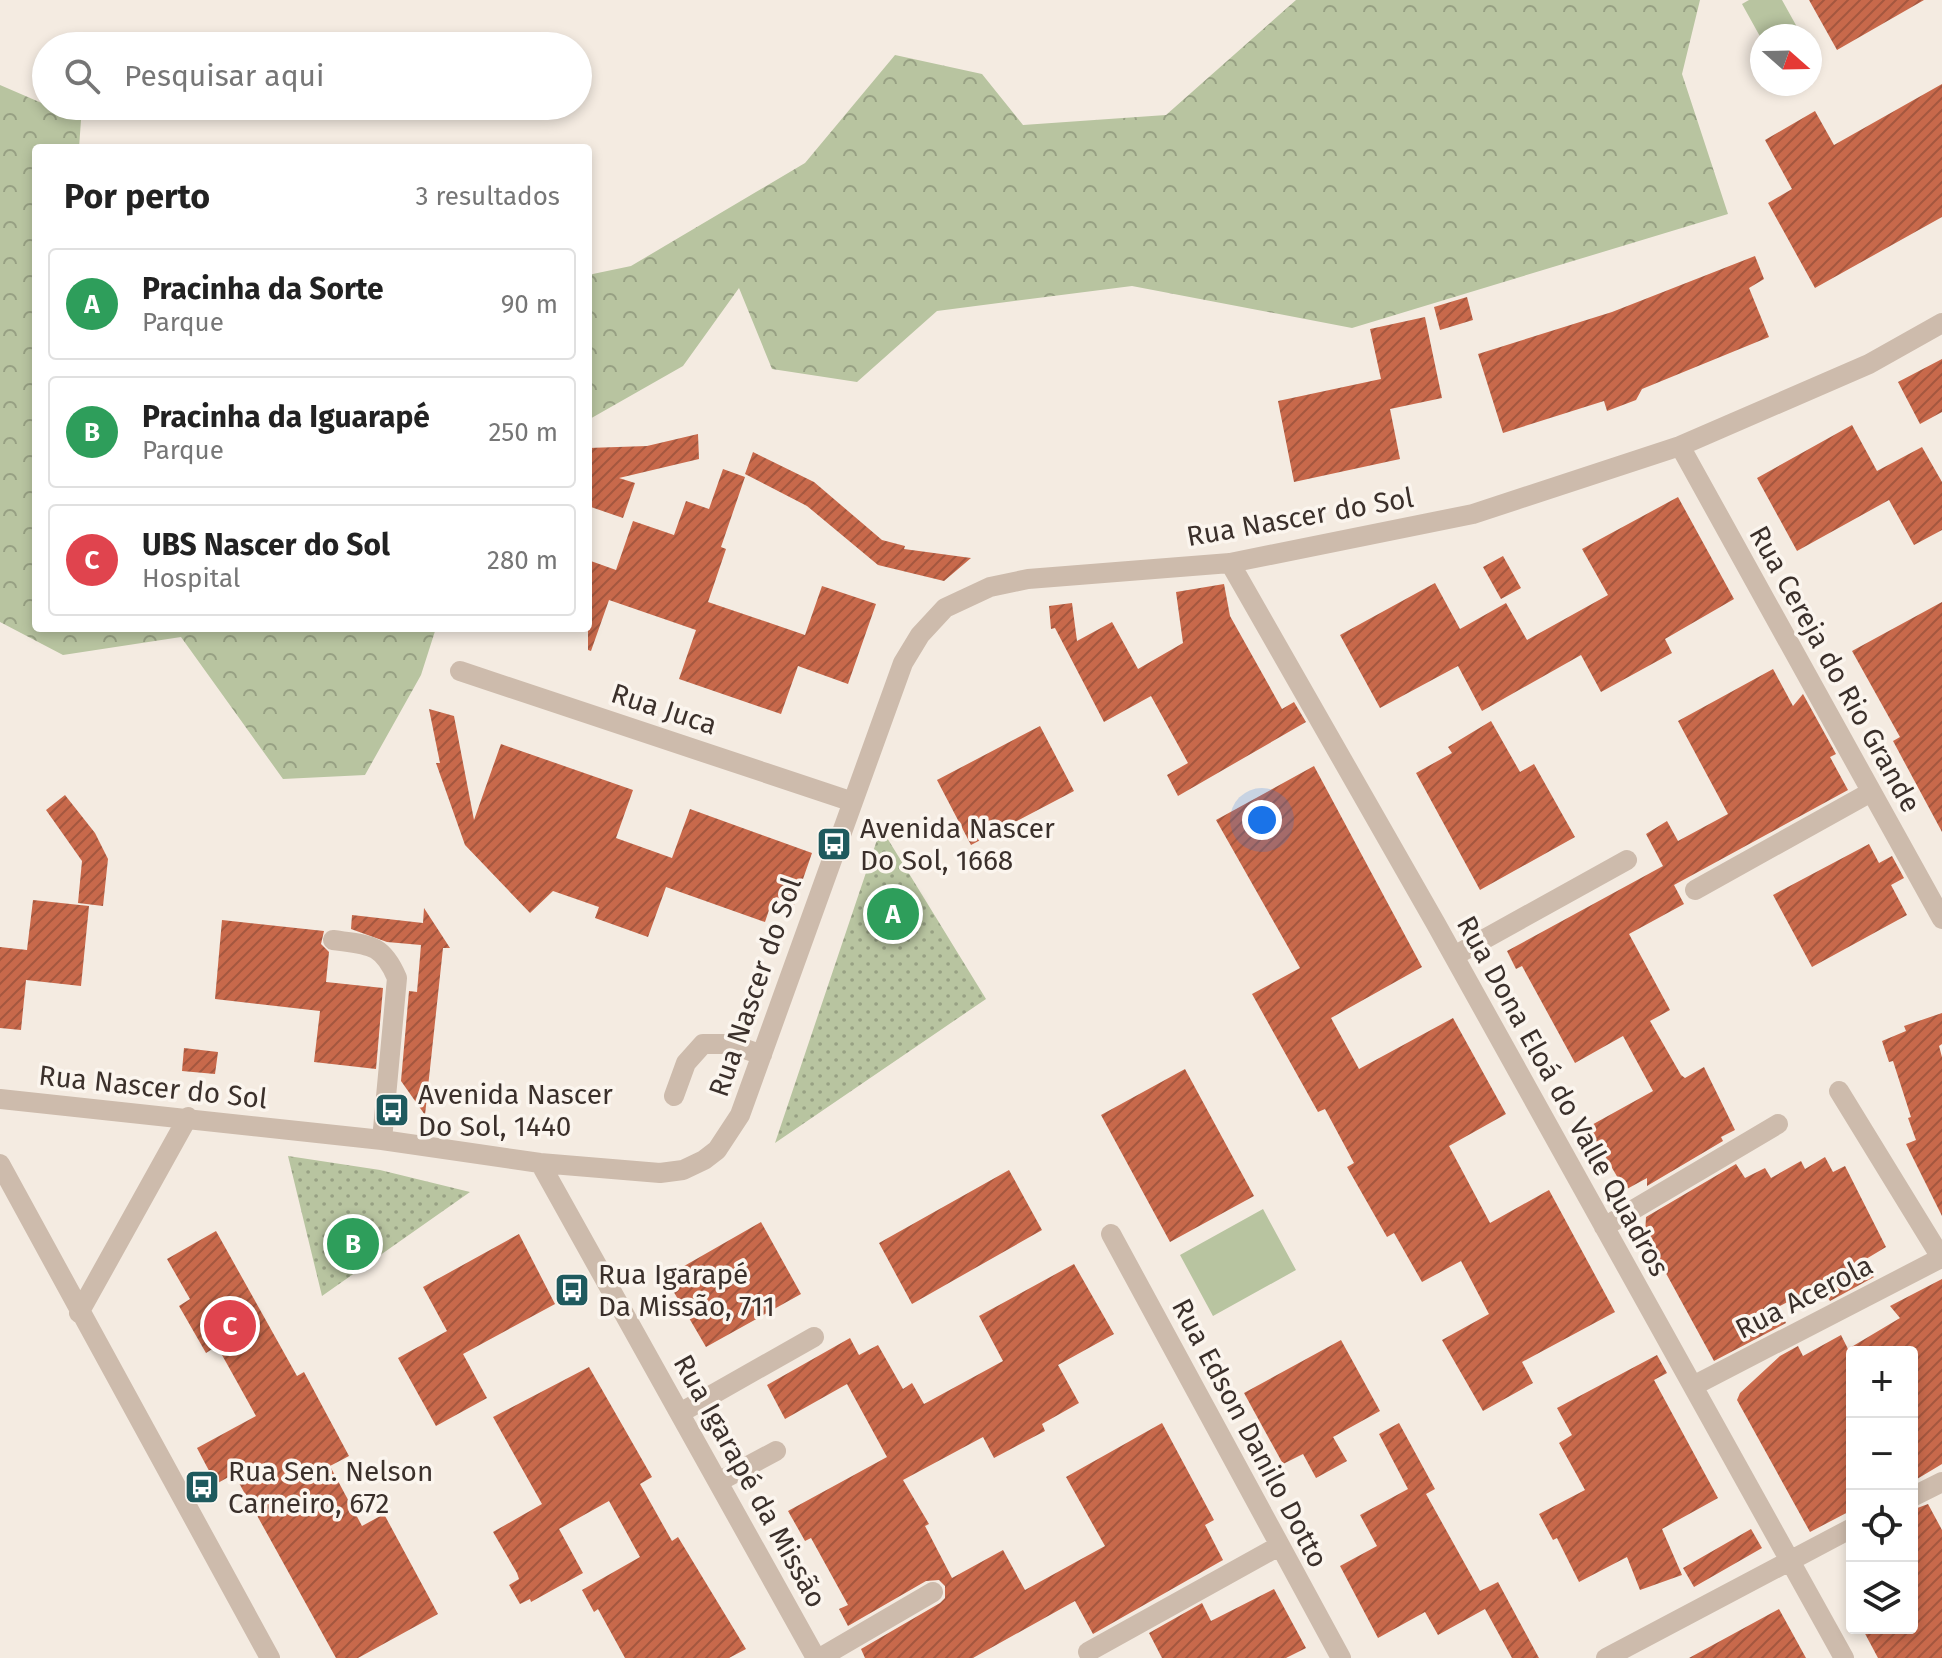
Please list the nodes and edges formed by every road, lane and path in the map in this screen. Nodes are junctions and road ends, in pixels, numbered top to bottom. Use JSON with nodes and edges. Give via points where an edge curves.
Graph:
{"nodes":[{"id":1,"x":1942,"y":323,"type":"edge"},
{"id":2,"x":1680,"y":446,"type":"junction"},
{"id":3,"x":1230,"y":563,"type":"junction"},
{"id":4,"x":460,"y":671,"type":"dead end"},
{"id":5,"x":1871,"y":792,"type":"junction"},
{"id":6,"x":850,"y":801,"type":"junction"},
{"id":7,"x":1627,"y":860,"type":"dead end"},
{"id":8,"x":1695,"y":890,"type":"dead end"},
{"id":9,"x":1942,"y":919,"type":"edge"},
{"id":10,"x":333,"y":940,"type":"dead end"},
{"id":11,"x":1454,"y":956,"type":"junction"},
{"id":12,"x":762,"y":1055,"type":"junction"},
{"id":13,"x":1839,"y":1091,"type":"dead end"},
{"id":14,"x":674,"y":1096,"type":"dead end"},
{"id":15,"x":0,"y":1099,"type":"edge"},
{"id":16,"x":188,"y":1117,"type":"junction"},
{"id":17,"x":1778,"y":1124,"type":"dead end"},
{"id":18,"x":382,"y":1140,"type":"junction"},
{"id":19,"x":540,"y":1163,"type":"junction"},
{"id":20,"x":0,"y":1164,"type":"edge"},
{"id":21,"x":1604,"y":1227,"type":"junction"},
{"id":22,"x":1111,"y":1234,"type":"dead end"},
{"id":23,"x":1941,"y":1259,"type":"edge"},
{"id":24,"x":79,"y":1313,"type":"junction"},
{"id":25,"x":814,"y":1337,"type":"dead end"},
{"id":26,"x":1693,"y":1386,"type":"junction"},
{"id":27,"x":680,"y":1413,"type":"junction"},
{"id":28,"x":776,"y":1451,"type":"dead end"},
{"id":29,"x":718,"y":1482,"type":"junction"},
{"id":30,"x":1942,"y":1482,"type":"edge"},
{"id":31,"x":1918,"y":1494,"type":"edge"},
{"id":32,"x":1846,"y":1531,"type":"edge"},
{"id":33,"x":1279,"y":1546,"type":"junction"},
{"id":34,"x":1790,"y":1560,"type":"junction"},
{"id":35,"x":933,"y":1592,"type":"dead end"},
{"id":36,"x":1088,"y":1652,"type":"dead end"},
{"id":37,"x":270,"y":1658,"type":"edge"},
{"id":38,"x":818,"y":1658,"type":"edge"},
{"id":39,"x":1341,"y":1658,"type":"edge"},
{"id":40,"x":1606,"y":1658,"type":"edge"},
{"id":41,"x":1844,"y":1658,"type":"edge"}],
"edges":[{"from":1,"to":2,"type":"street","name":"Rua Nascer do Sol","via":[[1869,364]]},
{"from":2,"to":3,"type":"street","name":"Rua Nascer do Sol","via":[[1473,514]]},
{"from":2,"to":5,"type":"street","name":"Rua Cereja do Rio Grande"},
{"from":3,"to":6,"type":"street","name":"Rua Nascer do Sol","via":[[1028,579],[990,587],[945,608],[903,663]]},
{"from":3,"to":11,"type":"street","name":"Rua Dona Eloá do Valle Quadros"},
{"from":4,"to":6,"type":"street","name":"Rua Juca"},
{"from":5,"to":8,"type":"street"},
{"from":5,"to":9,"type":"street","name":"Rua Cereja do Rio Grande"},
{"from":6,"to":12,"type":"street","name":"Rua Nascer do Sol"},
{"from":7,"to":11,"type":"street"},
{"from":10,"to":18,"type":"street","via":[[371,946],[387,955],[397,978]]},
{"from":11,"to":21,"type":"street","name":"Rua Dona Eloá do Valle Quadros"},
{"from":12,"to":14,"type":"street","via":[[731,1044],[703,1044],[686,1063]]},
{"from":12,"to":19,"type":"street","name":"Rua Nascer do Sol","via":[[740,1115],[704,1160],[660,1173]]},
{"from":13,"to":23,"type":"street"},
{"from":15,"to":16,"type":"street","name":"Rua Nascer do Sol"},
{"from":16,"to":18,"type":"street","name":"Rua Nascer do Sol"},
{"from":16,"to":24,"type":"street"},
{"from":17,"to":21,"type":"street"},
{"from":18,"to":19,"type":"street","name":"Rua Nascer do Sol"},
{"from":19,"to":27,"type":"street","name":"Rua Igarapé da Missão"},
{"from":20,"to":24,"type":"street"},
{"from":21,"to":26,"type":"street","name":"Rua Dona Eloá do Valle Quadros"},
{"from":22,"to":33,"type":"street","name":"Rua Edson Danilo Dotto"},
{"from":23,"to":26,"type":"street","name":"Rua Acerola"},
{"from":24,"to":37,"type":"street"},
{"from":25,"to":27,"type":"street"},
{"from":26,"to":34,"type":"street","name":"Rua Dona Eloá do Valle Quadros"},
{"from":27,"to":29,"type":"street","name":"Rua Igarapé da Missão"},
{"from":28,"to":29,"type":"street"},
{"from":29,"to":38,"type":"street","name":"Rua Igarapé da Missão"},
{"from":30,"to":31,"type":"street"},
{"from":32,"to":34,"type":"street"},
{"from":33,"to":36,"type":"street"},
{"from":33,"to":39,"type":"street","name":"Rua Edson Danilo Dotto"},
{"from":34,"to":40,"type":"street"},
{"from":34,"to":41,"type":"street","name":"Rua Dona Eloá do Valle Quadros"},
{"from":35,"to":38,"type":"street"}]}
